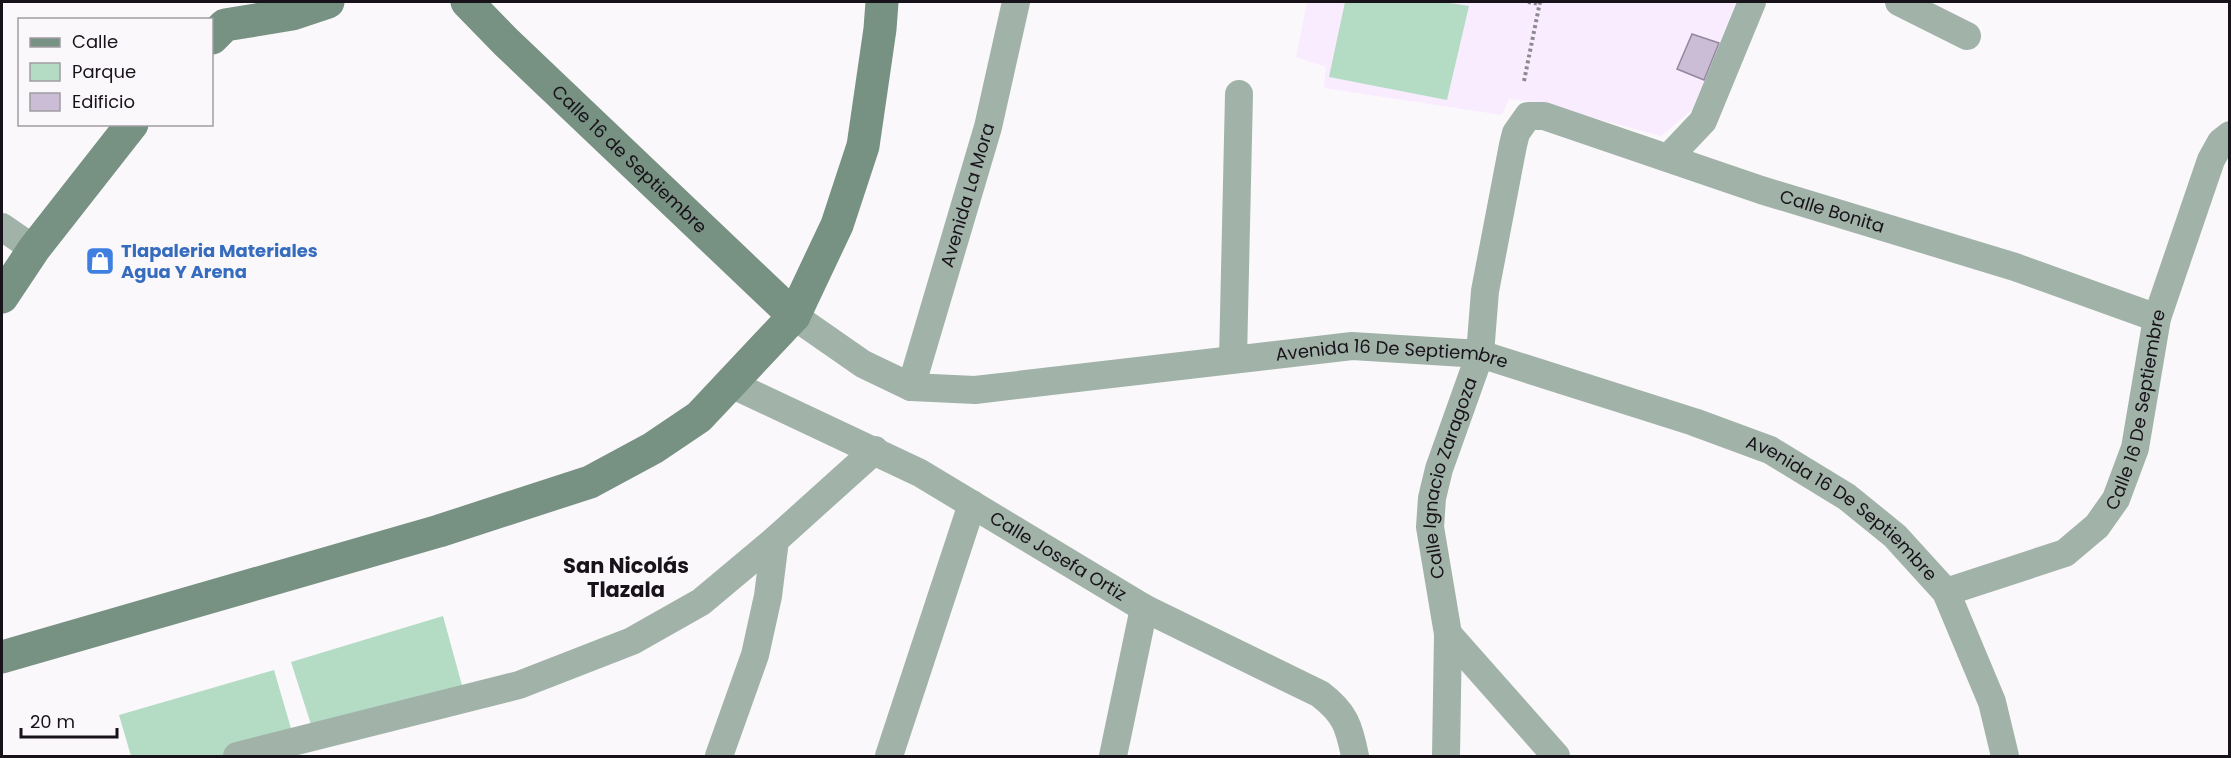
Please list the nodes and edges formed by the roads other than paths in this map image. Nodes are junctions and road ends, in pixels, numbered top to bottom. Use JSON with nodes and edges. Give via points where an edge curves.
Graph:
{"nodes":[{"id":1,"x":328,"y":2,"type":"edge"},
{"id":2,"x":467,"y":2,"type":"edge"},
{"id":3,"x":882,"y":2,"type":"edge"},
{"id":4,"x":1016,"y":2,"type":"edge"},
{"id":5,"x":1752,"y":2,"type":"edge"},
{"id":6,"x":1899,"y":2,"type":"edge"},
{"id":7,"x":227,"y":21,"type":"edge"},
{"id":8,"x":1967,"y":36,"type":"dead end"},
{"id":9,"x":1239,"y":94,"type":"dead end"},
{"id":10,"x":130,"y":126,"type":"edge"},
{"id":11,"x":1516,"y":133,"type":"joint"},
{"id":12,"x":2229,"y":135,"type":"edge"},
{"id":13,"x":1668,"y":158,"type":"junction"},
{"id":14,"x":2,"y":226,"type":"edge"},
{"id":15,"x":34,"y":249,"type":"junction"},
{"id":16,"x":2,"y":297,"type":"edge"},
{"id":17,"x":794,"y":316,"type":"junction"},
{"id":18,"x":2157,"y":318,"type":"junction"},
{"id":19,"x":1480,"y":354,"type":"junction"},
{"id":20,"x":1233,"y":359,"type":"junction"},
{"id":21,"x":731,"y":384,"type":"junction"},
{"id":22,"x":911,"y":387,"type":"junction"},
{"id":23,"x":875,"y":450,"type":"junction"},
{"id":24,"x":972,"y":504,"type":"junction"},
{"id":25,"x":776,"y":540,"type":"junction"},
{"id":26,"x":1946,"y":592,"type":"junction"},
{"id":27,"x":1144,"y":608,"type":"junction"},
{"id":28,"x":1448,"y":634,"type":"junction"},
{"id":29,"x":2,"y":657,"type":"edge"},
{"id":30,"x":237,"y":756,"type":"edge"},
{"id":31,"x":719,"y":756,"type":"edge"},
{"id":32,"x":889,"y":756,"type":"edge"},
{"id":33,"x":1113,"y":756,"type":"edge"},
{"id":34,"x":1355,"y":756,"type":"edge"},
{"id":35,"x":1446,"y":756,"type":"edge"},
{"id":36,"x":1556,"y":756,"type":"edge"},
{"id":37,"x":2005,"y":756,"type":"edge"}],
"edges":[{"from":1,"to":7,"type":"main road","via":[[292,14]]},
{"from":2,"to":17,"type":"main road","name":"Calle 16 de Septiembre"},
{"from":3,"to":17,"type":"main road","via":[[862,146],[837,225]]},
{"from":4,"to":22,"type":"street","name":"Avenida La Mora","via":[[988,126]]},
{"from":5,"to":13,"type":"street","via":[[1703,121]]},
{"from":6,"to":8,"type":"street"},
{"from":9,"to":20,"type":"street"},
{"from":10,"to":15,"type":"main road"},
{"from":11,"to":13,"type":"street","name":"Calle Bonita","via":[[1528,116],[1544,116]]},
{"from":11,"to":19,"type":"street","name":"Calle Ignacio Zaragoza","via":[[1485,291]]},
{"from":12,"to":18,"type":"street","name":"Calle 16 De Septiembre","via":[[2211,160]]},
{"from":13,"to":18,"type":"street","name":"Calle Bonita","via":[[2015,267]]},
{"from":14,"to":15,"type":"street"},
{"from":15,"to":16,"type":"main road"},
{"from":17,"to":21,"type":"main road"},
{"from":17,"to":22,"type":"street","name":"Avenida 16 De Septiembre","via":[[863,364]]},
{"from":18,"to":26,"type":"street","name":"Calle 16 De Septiembre","via":[[2135,448],[2116,499],[2097,526],[2065,553]]},
{"from":19,"to":20,"type":"street","name":"Avenida 16 De Septiembre","via":[[1352,346]]},
{"from":19,"to":26,"type":"street","name":"Avenida 16 De Septiembre","via":[[1770,450],[1847,497],[1894,536]]},
{"from":19,"to":28,"type":"street","name":"Calle Ignacio Zaragoza","via":[[1432,498],[1430,527]]},
{"from":20,"to":22,"type":"street","name":"Avenida 16 De Septiembre","via":[[975,390]]},
{"from":21,"to":23,"type":"street","name":"Calle Josefa Ortiz"},
{"from":21,"to":29,"type":"main road","via":[[699,417],[653,448],[590,482],[439,531]]},
{"from":23,"to":24,"type":"street","name":"Calle Josefa Ortiz"},
{"from":23,"to":25,"type":"street"},
{"from":24,"to":27,"type":"street","name":"Calle Josefa Ortiz"},
{"from":24,"to":32,"type":"street"},
{"from":25,"to":30,"type":"street","via":[[700,602],[632,641],[519,685]]},
{"from":25,"to":31,"type":"street","via":[[755,655]]},
{"from":26,"to":37,"type":"street","via":[[1992,702]]},
{"from":27,"to":33,"type":"street"},
{"from":27,"to":34,"type":"street","name":"Calle Josefa Ortiz","via":[[1320,694],[1336,706],[1344,719]]},
{"from":28,"to":35,"type":"street","name":"Calle Ignacio Zaragoza"},
{"from":28,"to":36,"type":"street"}]}
